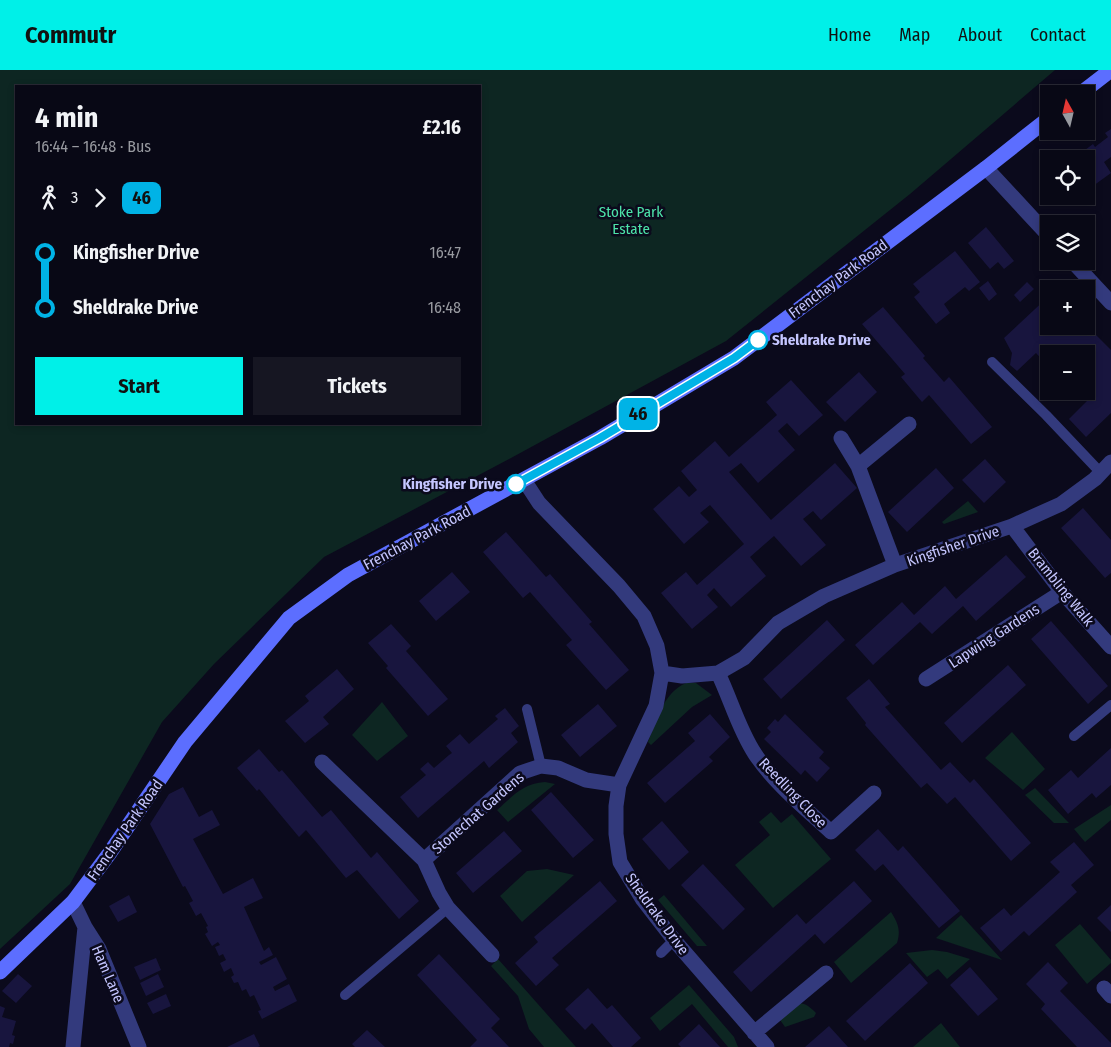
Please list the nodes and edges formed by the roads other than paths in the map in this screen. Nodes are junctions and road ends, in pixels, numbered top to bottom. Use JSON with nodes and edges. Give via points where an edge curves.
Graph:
{"nodes":[{"id":1,"x":1111,"y":70,"type":"edge"},
{"id":2,"x":1092,"y":85,"type":"edge"},
{"id":3,"x":1040,"y":125,"type":"edge"},
{"id":4,"x":986,"y":168,"type":"junction"},
{"id":5,"x":1040,"y":226,"type":"edge"},
{"id":6,"x":1080,"y":270,"type":"edge"},
{"id":7,"x":1111,"y":303,"type":"edge"},
{"id":8,"x":992,"y":362,"type":"dead end"},
{"id":9,"x":908,"y":424,"type":"dead end"},
{"id":10,"x":841,"y":438,"type":"dead end"},
{"id":11,"x":858,"y":466,"type":"junction"},
{"id":12,"x":1106,"y":468,"type":"edge"},
{"id":13,"x":524,"y":480,"type":"junction"},
{"id":14,"x":1012,"y":526,"type":"junction"},
{"id":15,"x":895,"y":565,"type":"junction"},
{"id":16,"x":1062,"y":592,"type":"junction"},
{"id":17,"x":1111,"y":647,"type":"edge"},
{"id":18,"x":662,"y":673,"type":"junction"},
{"id":19,"x":718,"y":673,"type":"junction"},
{"id":20,"x":926,"y":679,"type":"dead end"},
{"id":21,"x":1111,"y":704,"type":"edge"},
{"id":22,"x":527,"y":709,"type":"dead end"},
{"id":23,"x":1074,"y":736,"type":"dead end"},
{"id":24,"x":322,"y":762,"type":"dead end"},
{"id":25,"x":541,"y":766,"type":"junction"},
{"id":26,"x":619,"y":785,"type":"junction"},
{"id":27,"x":874,"y":793,"type":"dead end"},
{"id":28,"x":424,"y":860,"type":"junction"},
{"id":29,"x":74,"y":902,"type":"junction"},
{"id":30,"x":448,"y":908,"type":"junction"},
{"id":31,"x":85,"y":927,"type":"junction"},
{"id":32,"x":674,"y":940,"type":"junction"},
{"id":33,"x":661,"y":952,"type":"dead end"},
{"id":34,"x":492,"y":954,"type":"dead end"},
{"id":35,"x":0,"y":972,"type":"edge"},
{"id":36,"x":826,"y":973,"type":"dead end"},
{"id":37,"x":345,"y":995,"type":"dead end"},
{"id":38,"x":754,"y":1033,"type":"junction"},
{"id":39,"x":135,"y":1043,"type":"edge"},
{"id":40,"x":73,"y":1047,"type":"edge"},
{"id":41,"x":767,"y":1047,"type":"edge"}],
"edges":[{"from":1,"to":2,"type":"main road"},
{"from":3,"to":4,"type":"main road","name":"Frenchay Park Road"},
{"from":4,"to":5,"type":"street"},
{"from":4,"to":13,"type":"main road","name":"Frenchay Park Road","via":[[734,358]]},
{"from":6,"to":7,"type":"street"},
{"from":8,"to":12,"type":"lane"},
{"from":9,"to":11,"type":"street"},
{"from":10,"to":11,"type":"street","name":"Kingfisher Drive"},
{"from":11,"to":15,"type":"street","name":"Kingfisher Drive"},
{"from":12,"to":14,"type":"street","name":"Kingfisher Drive","via":[[1061,504]]},
{"from":13,"to":18,"type":"street","name":"Sheldrake Drive","via":[[539,503],[644,616],[657,646]]},
{"from":13,"to":29,"type":"main road","name":"Frenchay Park Road","via":[[348,574],[290,618],[185,742]]},
{"from":14,"to":15,"type":"street","name":"Kingfisher Drive"},
{"from":14,"to":16,"type":"street","name":"Brambling Walk"},
{"from":15,"to":19,"type":"street","name":"Kingfisher Drive","via":[[824,596],[778,623],[744,658]]},
{"from":16,"to":17,"type":"street","name":"Brambling Walk"},
{"from":16,"to":20,"type":"street","name":"Lapwing Gardens"},
{"from":18,"to":19,"type":"street","name":"Kingfisher Drive","via":[[682,676]]},
{"from":18,"to":26,"type":"street","name":"Sheldrake Drive","via":[[656,706]]},
{"from":19,"to":27,"type":"street","name":"Reedling Close","via":[[743,731],[773,784],[831,832]]},
{"from":21,"to":23,"type":"lane"},
{"from":22,"to":25,"type":"lane"},
{"from":24,"to":28,"type":"street","name":"Stonechat Gardens"},
{"from":25,"to":26,"type":"street","name":"Stonechat Gardens","via":[[558,768],[586,780]]},
{"from":25,"to":28,"type":"street","name":"Stonechat Gardens","via":[[520,772]]},
{"from":26,"to":32,"type":"street","name":"Sheldrake Drive","via":[[616,834],[620,862]]},
{"from":28,"to":30,"type":"street","name":"Stonechat Gardens"},
{"from":29,"to":31,"type":"street","name":"Ham Lane"},
{"from":29,"to":35,"type":"main road","name":"Frenchay Park Road"},
{"from":30,"to":34,"type":"street","name":"Stonechat Gardens"},
{"from":30,"to":37,"type":"lane"},
{"from":31,"to":39,"type":"street","name":"Ham Lane","via":[[99,949]]},
{"from":31,"to":40,"type":"street"},
{"from":32,"to":33,"type":"lane"},
{"from":32,"to":38,"type":"street","name":"Sheldrake Drive"},
{"from":36,"to":38,"type":"street"},
{"from":38,"to":41,"type":"street","name":"Sheldrake Drive"}]}
